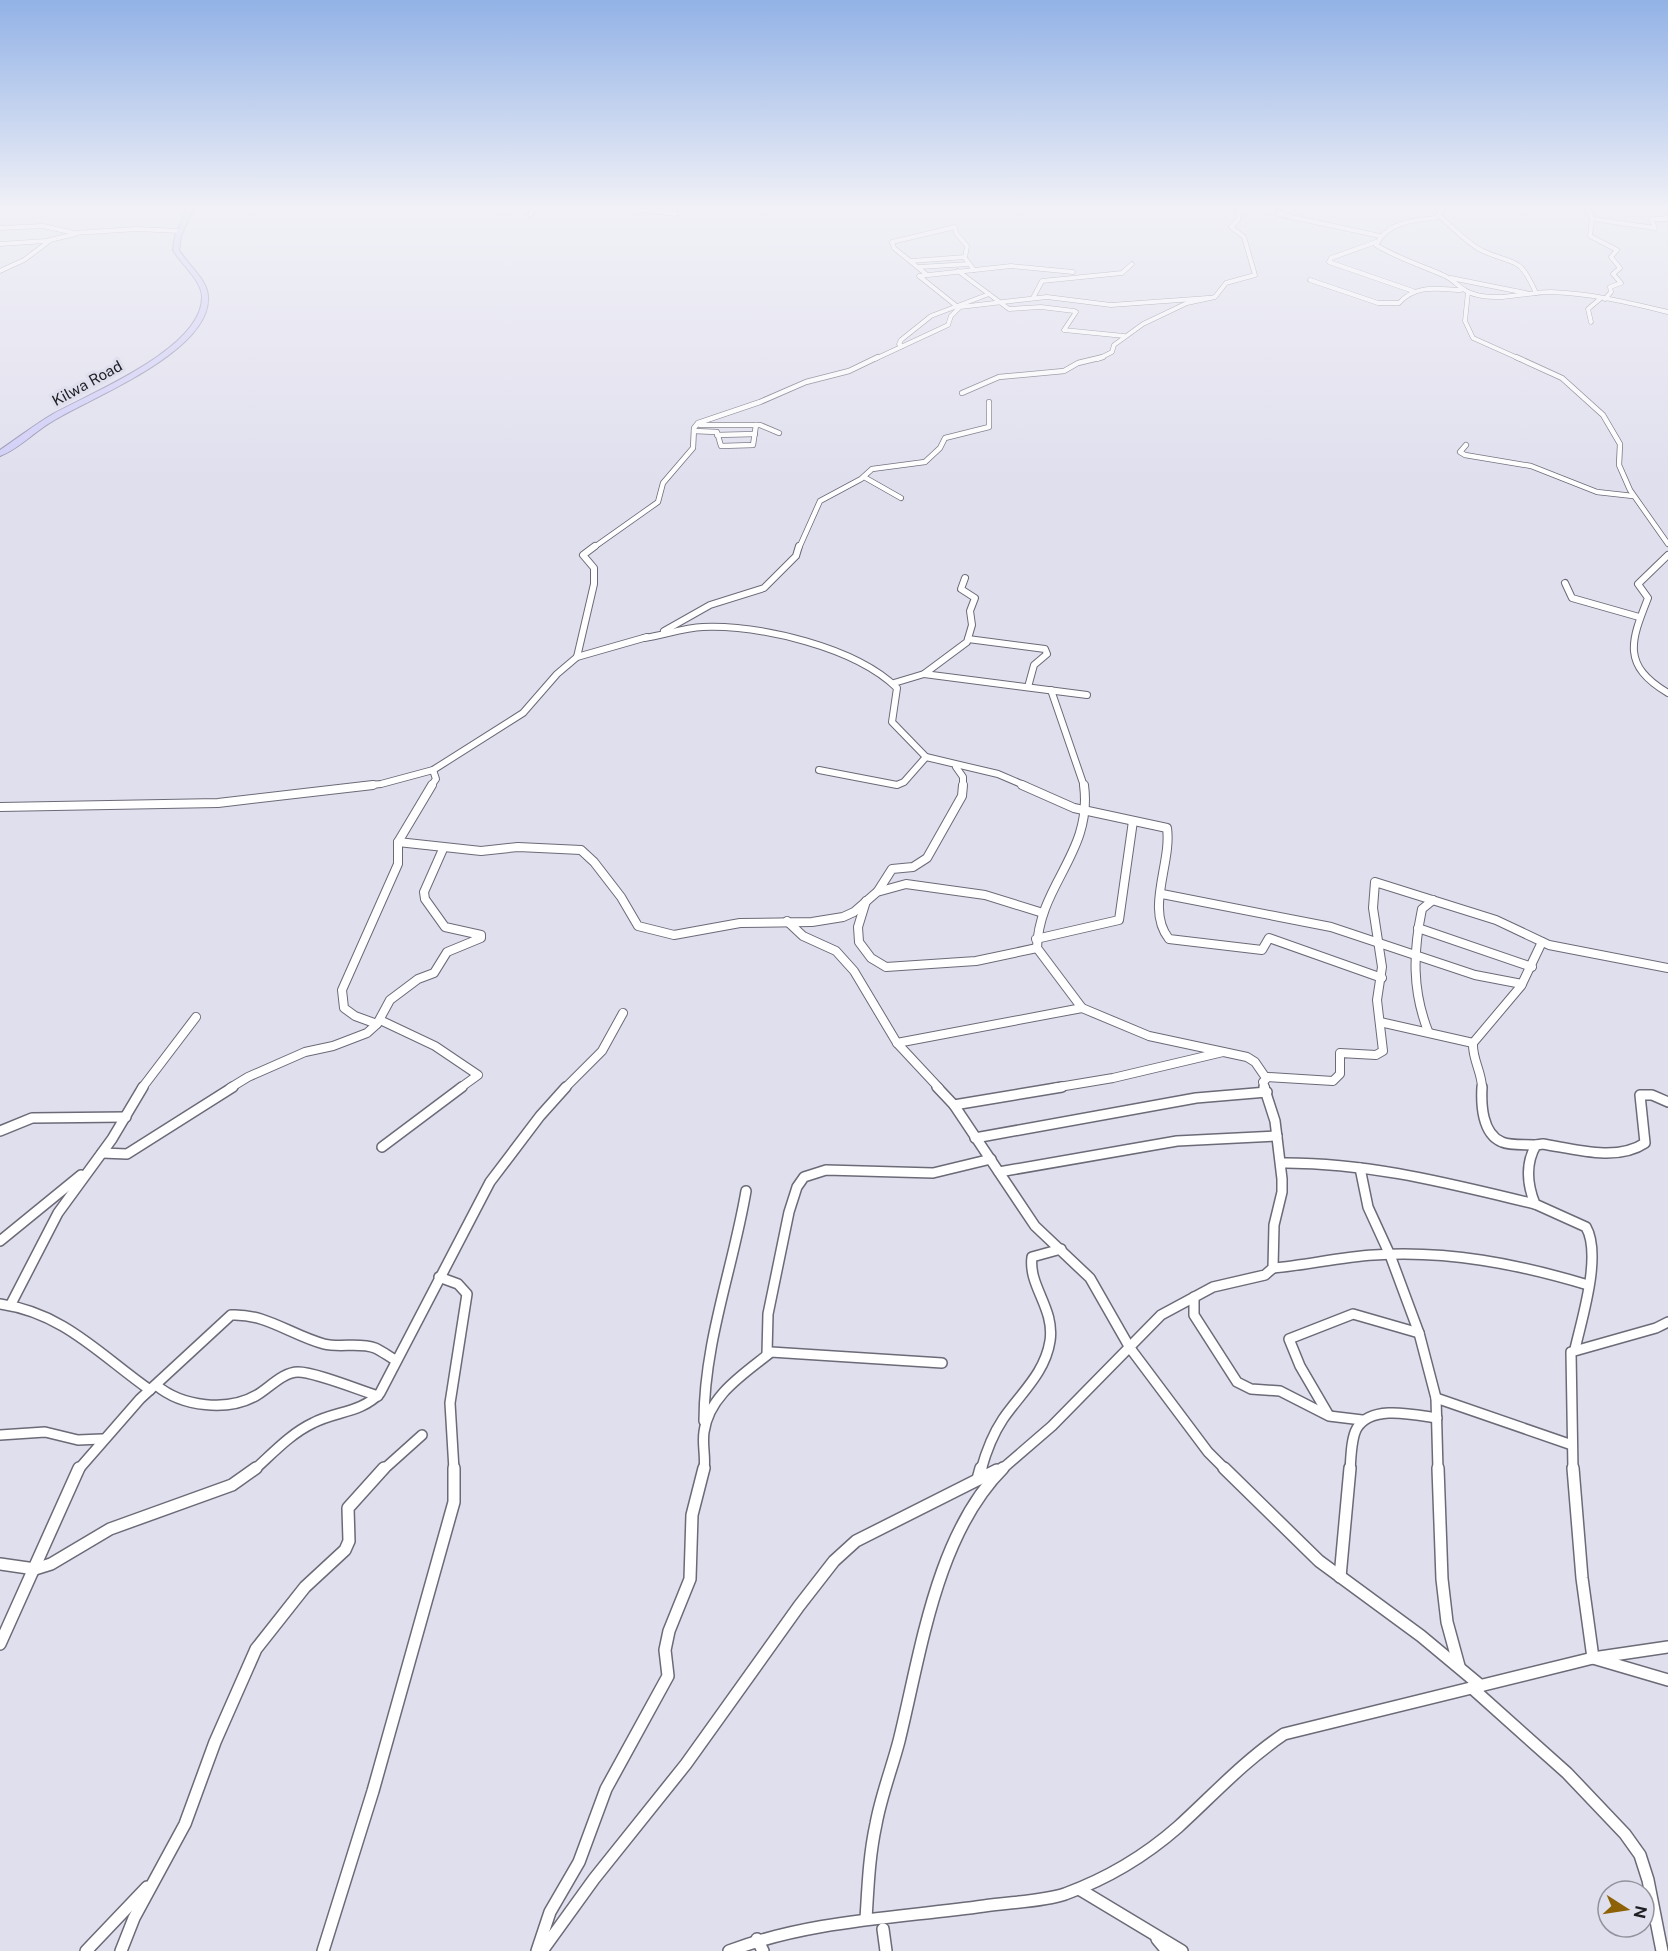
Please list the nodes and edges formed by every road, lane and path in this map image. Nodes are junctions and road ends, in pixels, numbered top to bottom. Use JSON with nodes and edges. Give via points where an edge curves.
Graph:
{"nodes":[{"id":1,"x":205,"y":300,"type":"edge"},
{"id":2,"x":947,"y":300,"type":"edge"},
{"id":3,"x":967,"y":300,"type":"edge"},
{"id":4,"x":997,"y":300,"type":"edge"},
{"id":5,"x":1016,"y":300,"type":"edge"},
{"id":6,"x":1073,"y":300,"type":"edge"},
{"id":7,"x":1161,"y":300,"type":"edge"},
{"id":8,"x":1200,"y":300,"type":"edge"},
{"id":9,"x":1367,"y":300,"type":"edge"},
{"id":10,"x":1400,"y":300,"type":"edge"},
{"id":11,"x":1467,"y":300,"type":"edge"},
{"id":12,"x":1600,"y":300,"type":"edge"},
{"id":13,"x":1613,"y":300,"type":"edge"},
{"id":14,"x":1000,"y":302,"type":"junction"},
{"id":15,"x":952,"y":304,"type":"junction"},
{"id":16,"x":959,"y":308,"type":"junction"},
{"id":17,"x":1668,"y":312,"type":"edge"},
{"id":18,"x":1591,"y":321,"type":"dead end"},
{"id":19,"x":1124,"y":336,"type":"junction"},
{"id":20,"x":902,"y":346,"type":"junction"},
{"id":21,"x":962,"y":393,"type":"dead end"},
{"id":22,"x":989,"y":402,"type":"dead end"},
{"id":23,"x":756,"y":425,"type":"junction"},
{"id":24,"x":694,"y":428,"type":"junction"},
{"id":25,"x":779,"y":433,"type":"dead end"},
{"id":26,"x":755,"y":434,"type":"junction"},
{"id":27,"x":717,"y":435,"type":"junction"},
{"id":28,"x":1466,"y":445,"type":"dead end"},
{"id":29,"x":0,"y":454,"type":"edge"},
{"id":30,"x":864,"y":477,"type":"junction"},
{"id":31,"x":1633,"y":496,"type":"junction"},
{"id":32,"x":901,"y":498,"type":"dead end"},
{"id":33,"x":1668,"y":544,"type":"edge"},
{"id":34,"x":1668,"y":555,"type":"edge"},
{"id":35,"x":965,"y":578,"type":"dead end"},
{"id":36,"x":1565,"y":583,"type":"dead end"},
{"id":37,"x":1639,"y":616,"type":"junction"},
{"id":38,"x":644,"y":638,"type":"junction"},
{"id":39,"x":968,"y":639,"type":"junction"},
{"id":40,"x":577,"y":657,"type":"junction"},
{"id":41,"x":924,"y":674,"type":"junction"},
{"id":42,"x":894,"y":682,"type":"junction"},
{"id":43,"x":1028,"y":687,"type":"junction"},
{"id":44,"x":1051,"y":690,"type":"junction"},
{"id":45,"x":1668,"y":693,"type":"edge"},
{"id":46,"x":1087,"y":695,"type":"dead end"},
{"id":47,"x":926,"y":758,"type":"junction"},
{"id":48,"x":955,"y":766,"type":"junction"},
{"id":49,"x":433,"y":770,"type":"junction"},
{"id":50,"x":819,"y":770,"type":"dead end"},
{"id":51,"x":0,"y":807,"type":"edge"},
{"id":52,"x":1086,"y":811,"type":"junction"},
{"id":53,"x":1133,"y":821,"type":"junction"},
{"id":54,"x":398,"y":842,"type":"junction"},
{"id":55,"x":443,"y":849,"type":"junction"},
{"id":56,"x":877,"y":892,"type":"junction"},
{"id":57,"x":1162,"y":894,"type":"junction"},
{"id":58,"x":866,"y":900,"type":"junction"},
{"id":59,"x":1433,"y":900,"type":"junction"},
{"id":60,"x":1043,"y":913,"type":"junction"},
{"id":61,"x":787,"y":921,"type":"junction"},
{"id":62,"x":1418,"y":928,"type":"junction"},
{"id":63,"x":1378,"y":941,"type":"junction"},
{"id":64,"x":1542,"y":942,"type":"junction"},
{"id":65,"x":1037,"y":943,"type":"junction"},
{"id":66,"x":1416,"y":955,"type":"junction"},
{"id":67,"x":1532,"y":967,"type":"junction"},
{"id":68,"x":1668,"y":968,"type":"edge"},
{"id":69,"x":1382,"y":978,"type":"junction"},
{"id":70,"x":1522,"y":984,"type":"junction"},
{"id":71,"x":1082,"y":1008,"type":"junction"},
{"id":72,"x":623,"y":1012,"type":"dead end"},
{"id":73,"x":196,"y":1017,"type":"dead end"},
{"id":74,"x":378,"y":1022,"type":"junction"},
{"id":75,"x":1380,"y":1022,"type":"junction"},
{"id":76,"x":1428,"y":1031,"type":"junction"},
{"id":77,"x":897,"y":1043,"type":"junction"},
{"id":78,"x":1473,"y":1043,"type":"junction"},
{"id":79,"x":1227,"y":1052,"type":"junction"},
{"id":80,"x":1266,"y":1078,"type":"junction"},
{"id":81,"x":1267,"y":1092,"type":"junction"},
{"id":82,"x":1668,"y":1102,"type":"edge"},
{"id":83,"x":954,"y":1105,"type":"junction"},
{"id":84,"x":126,"y":1117,"type":"junction"},
{"id":85,"x":0,"y":1131,"type":"edge"},
{"id":86,"x":1277,"y":1136,"type":"junction"},
{"id":87,"x":975,"y":1138,"type":"junction"},
{"id":88,"x":1536,"y":1145,"type":"junction"},
{"id":89,"x":382,"y":1147,"type":"dead end"},
{"id":90,"x":102,"y":1153,"type":"junction"},
{"id":91,"x":991,"y":1159,"type":"junction"},
{"id":92,"x":1281,"y":1163,"type":"junction"},
{"id":93,"x":90,"y":1168,"type":"junction"},
{"id":94,"x":1360,"y":1168,"type":"junction"},
{"id":95,"x":999,"y":1172,"type":"junction"},
{"id":96,"x":746,"y":1191,"type":"dead end"},
{"id":97,"x":1534,"y":1204,"type":"junction"},
{"id":98,"x":0,"y":1241,"type":"edge"},
{"id":99,"x":1061,"y":1249,"type":"junction"},
{"id":100,"x":1390,"y":1255,"type":"junction"},
{"id":101,"x":1273,"y":1268,"type":"junction"},
{"id":102,"x":439,"y":1278,"type":"junction"},
{"id":103,"x":1588,"y":1285,"type":"junction"},
{"id":104,"x":1194,"y":1297,"type":"junction"},
{"id":105,"x":0,"y":1304,"type":"edge"},
{"id":106,"x":11,"y":1304,"type":"junction"},
{"id":107,"x":1668,"y":1322,"type":"edge"},
{"id":108,"x":1419,"y":1333,"type":"junction"},
{"id":109,"x":1130,"y":1348,"type":"junction"},
{"id":110,"x":1575,"y":1349,"type":"junction"},
{"id":111,"x":767,"y":1354,"type":"junction"},
{"id":112,"x":396,"y":1360,"type":"junction"},
{"id":113,"x":942,"y":1363,"type":"dead end"},
{"id":114,"x":153,"y":1388,"type":"junction"},
{"id":115,"x":378,"y":1396,"type":"junction"},
{"id":116,"x":1436,"y":1398,"type":"junction"},
{"id":117,"x":1329,"y":1416,"type":"junction"},
{"id":118,"x":1437,"y":1418,"type":"junction"},
{"id":119,"x":1362,"y":1420,"type":"junction"},
{"id":120,"x":704,"y":1425,"type":"junction"},
{"id":121,"x":0,"y":1435,"type":"edge"},
{"id":122,"x":422,"y":1435,"type":"dead end"},
{"id":123,"x":103,"y":1439,"type":"junction"},
{"id":124,"x":1572,"y":1445,"type":"junction"},
{"id":125,"x":1004,"y":1467,"type":"junction"},
{"id":126,"x":978,"y":1479,"type":"junction"},
{"id":127,"x":0,"y":1564,"type":"edge"},
{"id":128,"x":35,"y":1569,"type":"junction"},
{"id":129,"x":1340,"y":1577,"type":"junction"},
{"id":130,"x":0,"y":1644,"type":"edge"},
{"id":131,"x":1668,"y":1647,"type":"edge"},
{"id":132,"x":1593,"y":1658,"type":"junction"},
{"id":133,"x":1459,"y":1667,"type":"junction"},
{"id":134,"x":1668,"y":1680,"type":"edge"},
{"id":135,"x":1477,"y":1687,"type":"junction"},
{"id":136,"x":155,"y":1880,"type":"junction"},
{"id":137,"x":1079,"y":1889,"type":"junction"},
{"id":138,"x":866,"y":1919,"type":"junction"},
{"id":139,"x":883,"y":1929,"type":"dead end"},
{"id":140,"x":1152,"y":1933,"type":"junction"},
{"id":141,"x":760,"y":1945,"type":"edge"},
{"id":142,"x":86,"y":1951,"type":"edge"},
{"id":143,"x":121,"y":1951,"type":"edge"},
{"id":144,"x":324,"y":1951,"type":"edge"},
{"id":145,"x":537,"y":1951,"type":"edge"},
{"id":146,"x":542,"y":1951,"type":"edge"},
{"id":147,"x":729,"y":1951,"type":"edge"},
{"id":148,"x":886,"y":1951,"type":"edge"},
{"id":149,"x":1167,"y":1951,"type":"edge"},
{"id":150,"x":1182,"y":1951,"type":"edge"},
{"id":151,"x":1662,"y":1951,"type":"edge"}],
"edges":[{"from":1,"to":29,"type":"highway","name":"Kilwa Road","via":[[204,311],[194,329],[161,357],[50,419]]},
{"from":2,"to":15,"type":"street"},
{"from":3,"to":15,"type":"street"},
{"from":4,"to":14,"type":"street"},
{"from":5,"to":14,"type":"street"},
{"from":6,"to":7,"type":"street","via":[[1111,305]]},
{"from":8,"to":19,"type":"street","via":[[1181,305]]},
{"from":9,"to":10,"type":"street","via":[[1395,304]]},
{"from":11,"to":31,"type":"street","via":[[1465,321],[1473,338],[1562,378],[1603,415],[1620,444],[1620,471]]},
{"from":12,"to":18,"type":"street","via":[[1588,309]]},
{"from":13,"to":17,"type":"street"},
{"from":14,"to":16,"type":"street"},
{"from":14,"to":19,"type":"street","via":[[1011,310],[1041,307],[1075,311],[1064,330]]},
{"from":15,"to":16,"type":"street"},
{"from":15,"to":20,"type":"street","via":[[921,321],[901,340]]},
{"from":16,"to":20,"type":"street","via":[[947,325]]},
{"from":19,"to":21,"type":"street","via":[[1108,355],[1065,371],[1004,376]]},
{"from":20,"to":24,"type":"street","via":[[849,371],[806,382]]},
{"from":22,"to":30,"type":"street","via":[[989,427],[945,438],[925,462],[874,468]]},
{"from":23,"to":24,"type":"street"},
{"from":23,"to":25,"type":"street"},
{"from":23,"to":26,"type":"street"},
{"from":24,"to":27,"type":"street"},
{"from":24,"to":40,"type":"street","via":[[693,448],[663,483],[657,503],[583,555],[594,568],[594,584]]},
{"from":26,"to":27,"type":"street"},
{"from":26,"to":27,"type":"street","via":[[755,444],[746,446],[721,446]]},
{"from":28,"to":31,"type":"street","via":[[1460,452],[1465,455],[1531,466],[1597,492]]},
{"from":30,"to":32,"type":"street"},
{"from":30,"to":38,"type":"street","via":[[820,501],[796,556],[764,588],[710,605],[671,628]]},
{"from":31,"to":33,"type":"street"},
{"from":34,"to":37,"type":"street","via":[[1638,584],[1648,598]]},
{"from":35,"to":39,"type":"street","via":[[961,589],[975,598]]},
{"from":36,"to":37,"type":"street","via":[[1572,598]]},
{"from":37,"to":45,"type":"street","via":[[1634,630],[1635,661],[1647,681]]},
{"from":38,"to":40,"type":"street"},
{"from":38,"to":42,"type":"street","via":[[703,627],[756,632],[859,660]]},
{"from":39,"to":41,"type":"street"},
{"from":39,"to":43,"type":"street","via":[[1045,649],[1047,654],[1034,665]]},
{"from":40,"to":49,"type":"street","via":[[523,713]]},
{"from":41,"to":42,"type":"street"},
{"from":41,"to":43,"type":"street"},
{"from":42,"to":47,"type":"street","via":[[898,694],[894,724]]},
{"from":43,"to":44,"type":"street"},
{"from":44,"to":46,"type":"street"},
{"from":44,"to":52,"type":"street","via":[[1055,713],[1083,775]]},
{"from":47,"to":48,"type":"street"},
{"from":47,"to":50,"type":"street","via":[[897,785]]},
{"from":48,"to":52,"type":"street","via":[[998,774],[1051,800]]},
{"from":48,"to":56,"type":"street","via":[[963,777],[962,796],[927,858],[913,867],[894,867]]},
{"from":49,"to":51,"type":"street","via":[[381,784],[218,803]]},
{"from":49,"to":54,"type":"street","via":[[436,780]]},
{"from":52,"to":53,"type":"street"},
{"from":52,"to":60,"type":"street","via":[[1077,845]]},
{"from":53,"to":57,"type":"street","via":[[1168,830]]},
{"from":53,"to":65,"type":"street","via":[[1119,920]]},
{"from":54,"to":55,"type":"street"},
{"from":54,"to":74,"type":"street","via":[[398,864],[342,990],[344,1008],[355,1016]]},
{"from":55,"to":61,"type":"street","via":[[581,850],[621,897],[638,926],[668,934],[740,923]]},
{"from":55,"to":74,"type":"street","via":[[424,892],[425,899],[445,927],[482,937],[447,952],[434,973],[418,979],[390,1000]]},
{"from":56,"to":58,"type":"street"},
{"from":56,"to":60,"type":"street","via":[[899,885],[933,886],[1000,899]]},
{"from":57,"to":63,"type":"street","via":[[1311,922]]},
{"from":57,"to":69,"type":"street","via":[[1161,928],[1168,939],[1262,950],[1269,938]]},
{"from":58,"to":61,"type":"street","via":[[843,917]]},
{"from":58,"to":65,"type":"street","via":[[858,942],[871,958],[886,967],[976,961]]},
{"from":59,"to":62,"type":"street","via":[[1422,909]]},
{"from":59,"to":63,"type":"street","via":[[1375,882],[1373,908]]},
{"from":59,"to":64,"type":"street","via":[[1504,923]]},
{"from":60,"to":65,"type":"street"},
{"from":61,"to":77,"type":"street","via":[[803,936],[841,955]]},
{"from":62,"to":66,"type":"street"},
{"from":62,"to":67,"type":"street"},
{"from":63,"to":66,"type":"street"},
{"from":63,"to":69,"type":"street"},
{"from":64,"to":67,"type":"street"},
{"from":64,"to":68,"type":"street"},
{"from":65,"to":71,"type":"street"},
{"from":66,"to":70,"type":"street","via":[[1474,975]]},
{"from":66,"to":76,"type":"street","via":[[1416,999]]},
{"from":67,"to":70,"type":"street"},
{"from":69,"to":75,"type":"street","via":[[1377,1000]]},
{"from":70,"to":78,"type":"street"},
{"from":71,"to":77,"type":"street"},
{"from":71,"to":79,"type":"street","via":[[1149,1036]]},
{"from":72,"to":102,"type":"street","via":[[603,1051],[552,1101],[490,1182]]},
{"from":73,"to":84,"type":"street","via":[[142,1086]]},
{"from":74,"to":89,"type":"street","via":[[435,1046],[478,1075]]},
{"from":74,"to":90,"type":"street","via":[[364,1035],[305,1052],[248,1077],[127,1154]]},
{"from":75,"to":76,"type":"street"},
{"from":75,"to":80,"type":"street","via":[[1383,1051],[1376,1055],[1340,1053],[1340,1074],[1333,1081]]},
{"from":76,"to":78,"type":"street"},
{"from":77,"to":83,"type":"street"},
{"from":78,"to":88,"type":"street","via":[[1472,1053],[1482,1081],[1481,1109],[1494,1137],[1502,1142]]},
{"from":79,"to":80,"type":"street","via":[[1255,1062]]},
{"from":79,"to":83,"type":"street","via":[[1113,1078]]},
{"from":80,"to":81,"type":"street","via":[[1263,1082]]},
{"from":81,"to":86,"type":"street"},
{"from":81,"to":87,"type":"street","via":[[1196,1098]]},
{"from":82,"to":88,"type":"street","via":[[1640,1095],[1646,1137],[1645,1143],[1636,1149],[1599,1151]]},
{"from":83,"to":87,"type":"street"},
{"from":84,"to":85,"type":"street","via":[[32,1118]]},
{"from":84,"to":90,"type":"street"},
{"from":86,"to":92,"type":"street"},
{"from":86,"to":95,"type":"street","via":[[1177,1141]]},
{"from":87,"to":91,"type":"street"},
{"from":88,"to":97,"type":"street","via":[[1528,1174]]},
{"from":90,"to":93,"type":"street"},
{"from":91,"to":95,"type":"street"},
{"from":91,"to":111,"type":"street","via":[[933,1173],[826,1170],[804,1177],[789,1212],[768,1314]]},
{"from":92,"to":94,"type":"street","via":[[1306,1161]]},
{"from":92,"to":101,"type":"street","via":[[1282,1191],[1274,1225]]},
{"from":93,"to":98,"type":"street"},
{"from":93,"to":106,"type":"street","via":[[58,1213]]},
{"from":94,"to":97,"type":"street"},
{"from":94,"to":100,"type":"street","via":[[1368,1207]]},
{"from":95,"to":99,"type":"street","via":[[1035,1226]]},
{"from":96,"to":120,"type":"street","via":[[704,1384]]},
{"from":97,"to":103,"type":"street","via":[[1590,1231],[1593,1254]]},
{"from":99,"to":109,"type":"street","via":[[1090,1278]]},
{"from":99,"to":126,"type":"street","via":[[1032,1257],[1032,1271],[1050,1316],[1048,1353],[1002,1421]]},
{"from":100,"to":101,"type":"street"},
{"from":100,"to":103,"type":"street","via":[[1500,1260]]},
{"from":100,"to":108,"type":"street"},
{"from":101,"to":104,"type":"street","via":[[1265,1275],[1213,1287]]},
{"from":102,"to":112,"type":"street"},
{"from":102,"to":144,"type":"street","via":[[458,1284],[467,1294],[449,1407],[454,1502]]},
{"from":103,"to":110,"type":"street"},
{"from":104,"to":109,"type":"street","via":[[1161,1315]]},
{"from":104,"to":117,"type":"street","via":[[1194,1315],[1237,1383],[1251,1389],[1280,1391]]},
{"from":105,"to":106,"type":"street"},
{"from":106,"to":114,"type":"street","via":[[71,1328],[123,1374]]},
{"from":107,"to":110,"type":"street"},
{"from":108,"to":116,"type":"street"},
{"from":108,"to":117,"type":"street","via":[[1353,1314],[1289,1339],[1291,1351],[1317,1389]]},
{"from":109,"to":125,"type":"street","via":[[1052,1426]]},
{"from":109,"to":129,"type":"street","via":[[1208,1452],[1275,1520]]},
{"from":110,"to":124,"type":"street","via":[[1570,1352],[1569,1368],[1575,1433]]},
{"from":111,"to":113,"type":"street","via":[[795,1352]]},
{"from":111,"to":120,"type":"street","via":[[721,1393]]},
{"from":112,"to":114,"type":"street","via":[[373,1347],[328,1345],[303,1338],[264,1318],[235,1313]]},
{"from":112,"to":115,"type":"street"},
{"from":114,"to":115,"type":"street","via":[[216,1406],[234,1406],[287,1374],[300,1372]]},
{"from":114,"to":123,"type":"street"},
{"from":115,"to":128,"type":"street","via":[[354,1412],[312,1423],[232,1485],[110,1529],[61,1560]]},
{"from":116,"to":118,"type":"street"},
{"from":116,"to":124,"type":"street"},
{"from":117,"to":119,"type":"street"},
{"from":118,"to":119,"type":"street","via":[[1378,1414]]},
{"from":118,"to":133,"type":"street","via":[[1442,1579],[1446,1622]]},
{"from":119,"to":129,"type":"street","via":[[1350,1454]]},
{"from":120,"to":145,"type":"street","via":[[705,1466],[692,1515],[690,1579],[669,1631],[665,1650],[668,1676],[606,1790],[579,1862],[550,1912]]},
{"from":121,"to":123,"type":"street","via":[[45,1432],[78,1440]]},
{"from":122,"to":136,"type":"street","via":[[386,1466],[348,1508],[349,1541],[345,1550],[305,1587],[258,1644],[215,1742],[185,1824]]},
{"from":123,"to":128,"type":"street","via":[[74,1476]]},
{"from":124,"to":132,"type":"street","via":[[1583,1596]]},
{"from":125,"to":126,"type":"street"},
{"from":125,"to":138,"type":"street","via":[[984,1488],[957,1532],[914,1665],[876,1822]]},
{"from":126,"to":146,"type":"street","via":[[856,1541],[836,1557],[781,1627],[687,1763],[576,1902]]},
{"from":127,"to":128,"type":"street"},
{"from":128,"to":130,"type":"street"},
{"from":129,"to":133,"type":"street"},
{"from":131,"to":132,"type":"street"},
{"from":132,"to":134,"type":"street"},
{"from":132,"to":135,"type":"street"},
{"from":133,"to":135,"type":"street"},
{"from":135,"to":137,"type":"street","via":[[1284,1734],[1254,1755],[1161,1840]]},
{"from":135,"to":151,"type":"street","via":[[1567,1773],[1640,1855]]},
{"from":136,"to":142,"type":"street"},
{"from":136,"to":143,"type":"street"},
{"from":137,"to":138,"type":"street","via":[[1061,1895]]},
{"from":137,"to":140,"type":"street"},
{"from":138,"to":141,"type":"street"},
{"from":139,"to":148,"type":"street"},
{"from":140,"to":149,"type":"street"},
{"from":140,"to":150,"type":"street"},
{"from":141,"to":147,"type":"street"}]}
